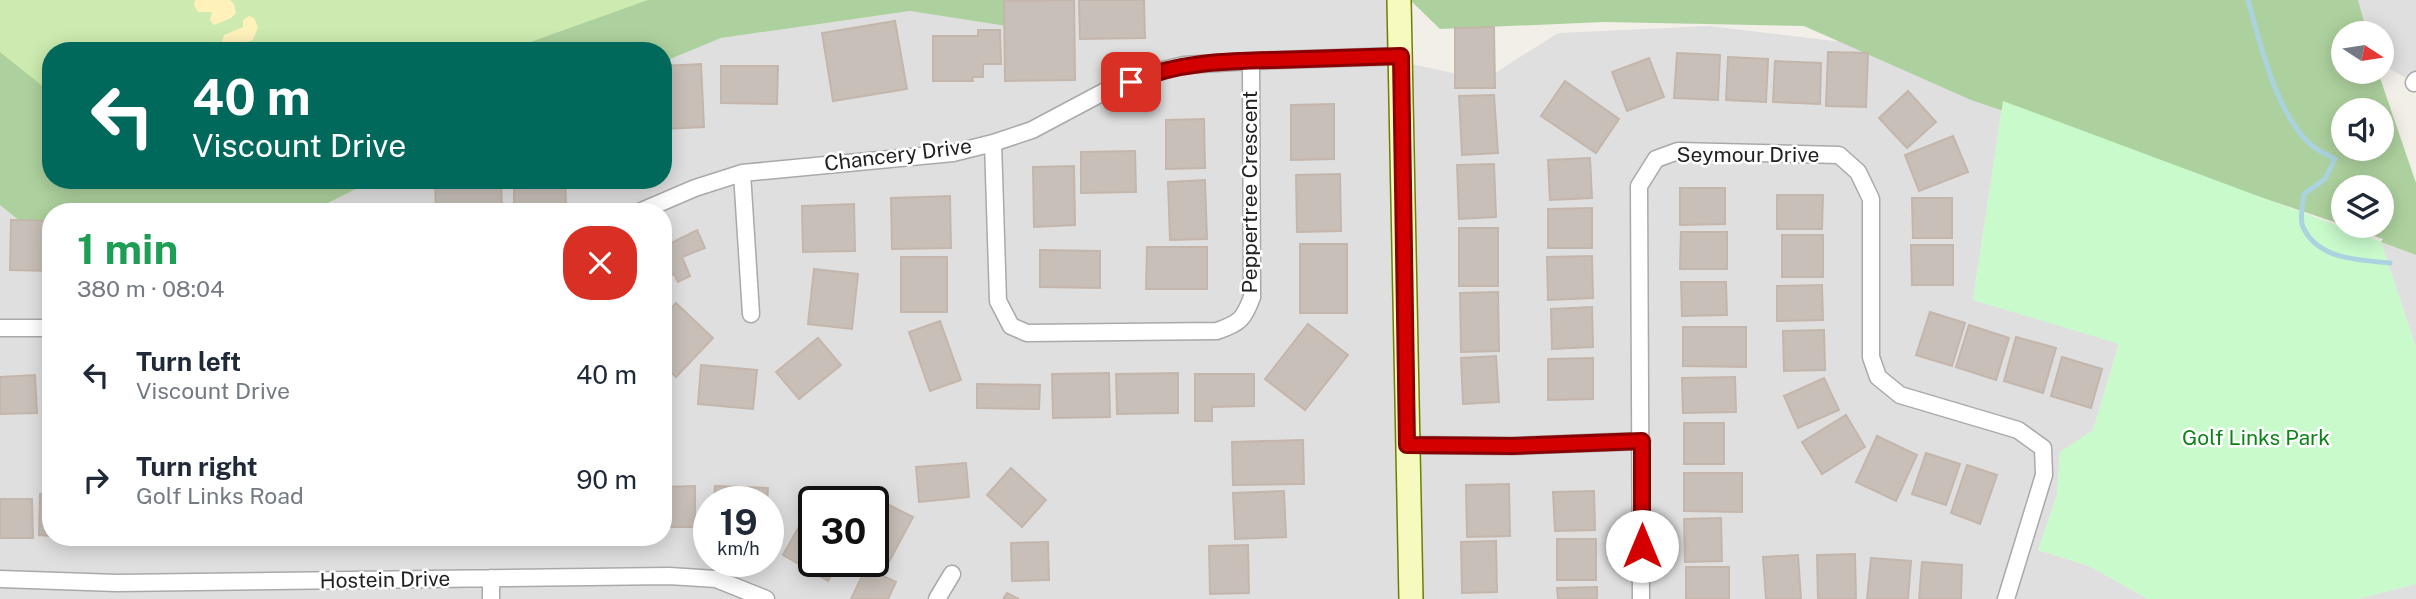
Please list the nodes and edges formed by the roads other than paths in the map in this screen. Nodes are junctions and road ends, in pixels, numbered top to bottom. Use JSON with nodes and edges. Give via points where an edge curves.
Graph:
{"nodes":[{"id":1,"x":1399,"y":0,"type":"edge"},
{"id":2,"x":1401,"y":56,"type":"junction"},
{"id":3,"x":1251,"y":61,"type":"junction"},
{"id":4,"x":993,"y":143,"type":"junction"},
{"id":5,"x":742,"y":173,"type":"junction"},
{"id":6,"x":660,"y":203,"type":"edge"},
{"id":7,"x":751,"y":314,"type":"dead end"},
{"id":8,"x":0,"y":328,"type":"edge"},
{"id":9,"x":42,"y":328,"type":"edge"},
{"id":10,"x":1642,"y":441,"type":"junction"},
{"id":11,"x":1407,"y":445,"type":"junction"},
{"id":12,"x":952,"y":574,"type":"dead end"},
{"id":13,"x":0,"y":579,"type":"edge"},
{"id":14,"x":491,"y":579,"type":"junction"},
{"id":15,"x":117,"y":591,"type":"edge"},
{"id":16,"x":491,"y":599,"type":"edge"},
{"id":17,"x":766,"y":599,"type":"edge"},
{"id":18,"x":937,"y":599,"type":"edge"},
{"id":19,"x":1411,"y":599,"type":"edge"},
{"id":20,"x":1641,"y":599,"type":"edge"},
{"id":21,"x":2006,"y":599,"type":"edge"}],
"edges":[{"from":1,"to":2,"type":"main road"},
{"from":2,"to":3,"type":"street","name":"Chancery Drive"},
{"from":2,"to":11,"type":"main road"},
{"from":3,"to":4,"type":"street","name":"Chancery Drive","via":[[1184,65],[1150,73],[1032,130]]},
{"from":3,"to":4,"type":"street","name":"Peppertree Crescent","via":[[1252,297],[1237,324],[1217,331],[1027,333],[1011,326],[998,301]]},
{"from":4,"to":5,"type":"street","name":"Chancery Drive","via":[[953,153]]},
{"from":5,"to":6,"type":"street","name":"Chancery Drive"},
{"from":5,"to":7,"type":"street"},
{"from":8,"to":9,"type":"street"},
{"from":10,"to":11,"type":"street"},
{"from":10,"to":20,"type":"street","name":"Seymour Drive"},
{"from":10,"to":21,"type":"street","name":"Seymour Drive","via":[[1639,186],[1656,159],[1678,151],[1839,155],[1858,172],[1871,199],[1871,357],[1878,377],[1900,395],[2018,430],[2043,448],[2044,475]]},
{"from":11,"to":19,"type":"main road"},
{"from":12,"to":18,"type":"street"},
{"from":13,"to":15,"type":"street","name":"Hostein Drive"},
{"from":14,"to":15,"type":"street","name":"Hostein Drive"},
{"from":14,"to":16,"type":"street"},
{"from":14,"to":17,"type":"street","name":"Hostein Drive","via":[[716,579]]}]}
